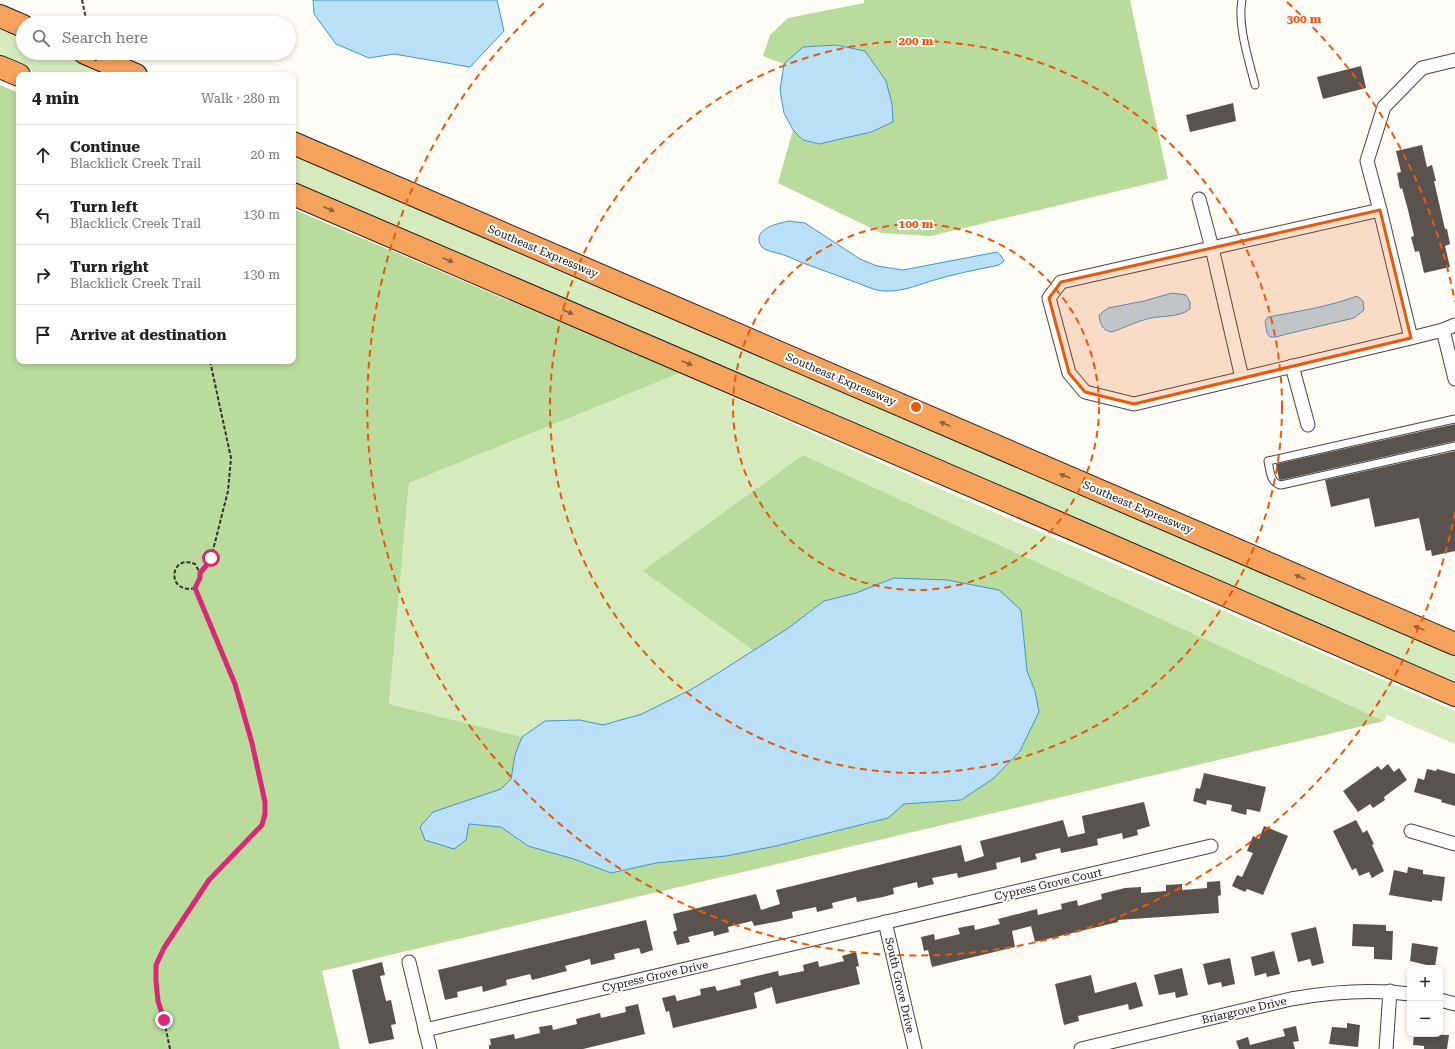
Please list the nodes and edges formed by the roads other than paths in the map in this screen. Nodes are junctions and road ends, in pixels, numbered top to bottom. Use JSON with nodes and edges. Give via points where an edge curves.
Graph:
{"nodes":[{"id":1,"x":1242,"y":0,"type":"edge"},
{"id":2,"x":0,"y":16,"type":"edge"},
{"id":3,"x":16,"y":23,"type":"edge"},
{"id":4,"x":98,"y":60,"type":"edge"},
{"id":5,"x":1455,"y":60,"type":"edge"},
{"id":6,"x":0,"y":67,"type":"edge"},
{"id":7,"x":128,"y":72,"type":"edge"},
{"id":8,"x":16,"y":74,"type":"edge"},
{"id":9,"x":1255,"y":85,"type":"dead end"},
{"id":10,"x":296,"y":144,"type":"edge"},
{"id":11,"x":296,"y":195,"type":"edge"},
{"id":12,"x":1199,"y":199,"type":"dead end"},
{"id":13,"x":1380,"y":210,"type":"junction"},
{"id":14,"x":1212,"y":248,"type":"junction"},
{"id":15,"x":1455,"y":325,"type":"edge"},
{"id":16,"x":1443,"y":330,"type":"junction"},
{"id":17,"x":1411,"y":338,"type":"junction"},
{"id":18,"x":1292,"y":366,"type":"junction"},
{"id":19,"x":1242,"y":378,"type":"junction"},
{"id":20,"x":1455,"y":379,"type":"edge"},
{"id":21,"x":1455,"y":419,"type":"edge"},
{"id":22,"x":1308,"y":425,"type":"dead end"},
{"id":23,"x":1455,"y":446,"type":"edge"},
{"id":24,"x":1455,"y":644,"type":"edge"},
{"id":25,"x":1455,"y":694,"type":"edge"},
{"id":26,"x":1411,"y":831,"type":"dead end"},
{"id":27,"x":1455,"y":844,"type":"edge"},
{"id":28,"x":1211,"y":846,"type":"dead end"},
{"id":29,"x":885,"y":922,"type":"junction"},
{"id":30,"x":409,"y":962,"type":"dead end"},
{"id":31,"x":1390,"y":991,"type":"junction"},
{"id":32,"x":1407,"y":994,"type":"edge"},
{"id":33,"x":1443,"y":1001,"type":"edge"},
{"id":34,"x":1455,"y":1004,"type":"edge"},
{"id":35,"x":425,"y":1030,"type":"junction"},
{"id":36,"x":430,"y":1049,"type":"edge"},
{"id":37,"x":915,"y":1049,"type":"edge"},
{"id":38,"x":1081,"y":1049,"type":"edge"},
{"id":39,"x":1386,"y":1049,"type":"edge"}],
"edges":[{"from":1,"to":9,"type":"lane","via":[[1240,10]]},
{"from":2,"to":3,"type":"highway"},
{"from":4,"to":7,"type":"highway"},
{"from":5,"to":13,"type":"street","via":[[1422,68],[1384,107],[1367,161]]},
{"from":6,"to":8,"type":"highway"},
{"from":24,"to":10,"type":"highway","name":"Southeast Expressway","one_way":true},
{"from":11,"to":25,"type":"highway","one_way":true},
{"from":12,"to":14,"type":"street"},
{"from":13,"to":14,"type":"street"},
{"from":13,"to":17,"type":"street"},
{"from":14,"to":19,"type":"street"},
{"from":14,"to":19,"type":"street","via":[[1060,282],[1050,298],[1069,373],[1085,392],[1134,404]]},
{"from":15,"to":16,"type":"street"},
{"from":16,"to":17,"type":"street"},
{"from":16,"to":20,"type":"street"},
{"from":17,"to":18,"type":"street"},
{"from":18,"to":19,"type":"street"},
{"from":18,"to":22,"type":"street"},
{"from":21,"to":23,"type":"lane","via":[[1268,461],[1273,481],[1281,485]]},
{"from":26,"to":27,"type":"street"},
{"from":28,"to":29,"type":"street","name":"Cypress Grove Court"},
{"from":29,"to":35,"type":"street","name":"Cypress Grove Drive"},
{"from":29,"to":37,"type":"street","name":"South Grove Drive"},
{"from":30,"to":35,"type":"street"},
{"from":31,"to":32,"type":"street","name":"Briargrove Drive"},
{"from":31,"to":38,"type":"street","name":"Briargrove Drive","via":[[1324,993],[1291,999]]},
{"from":31,"to":39,"type":"street"},
{"from":33,"to":34,"type":"street"},
{"from":35,"to":36,"type":"street"}]}
